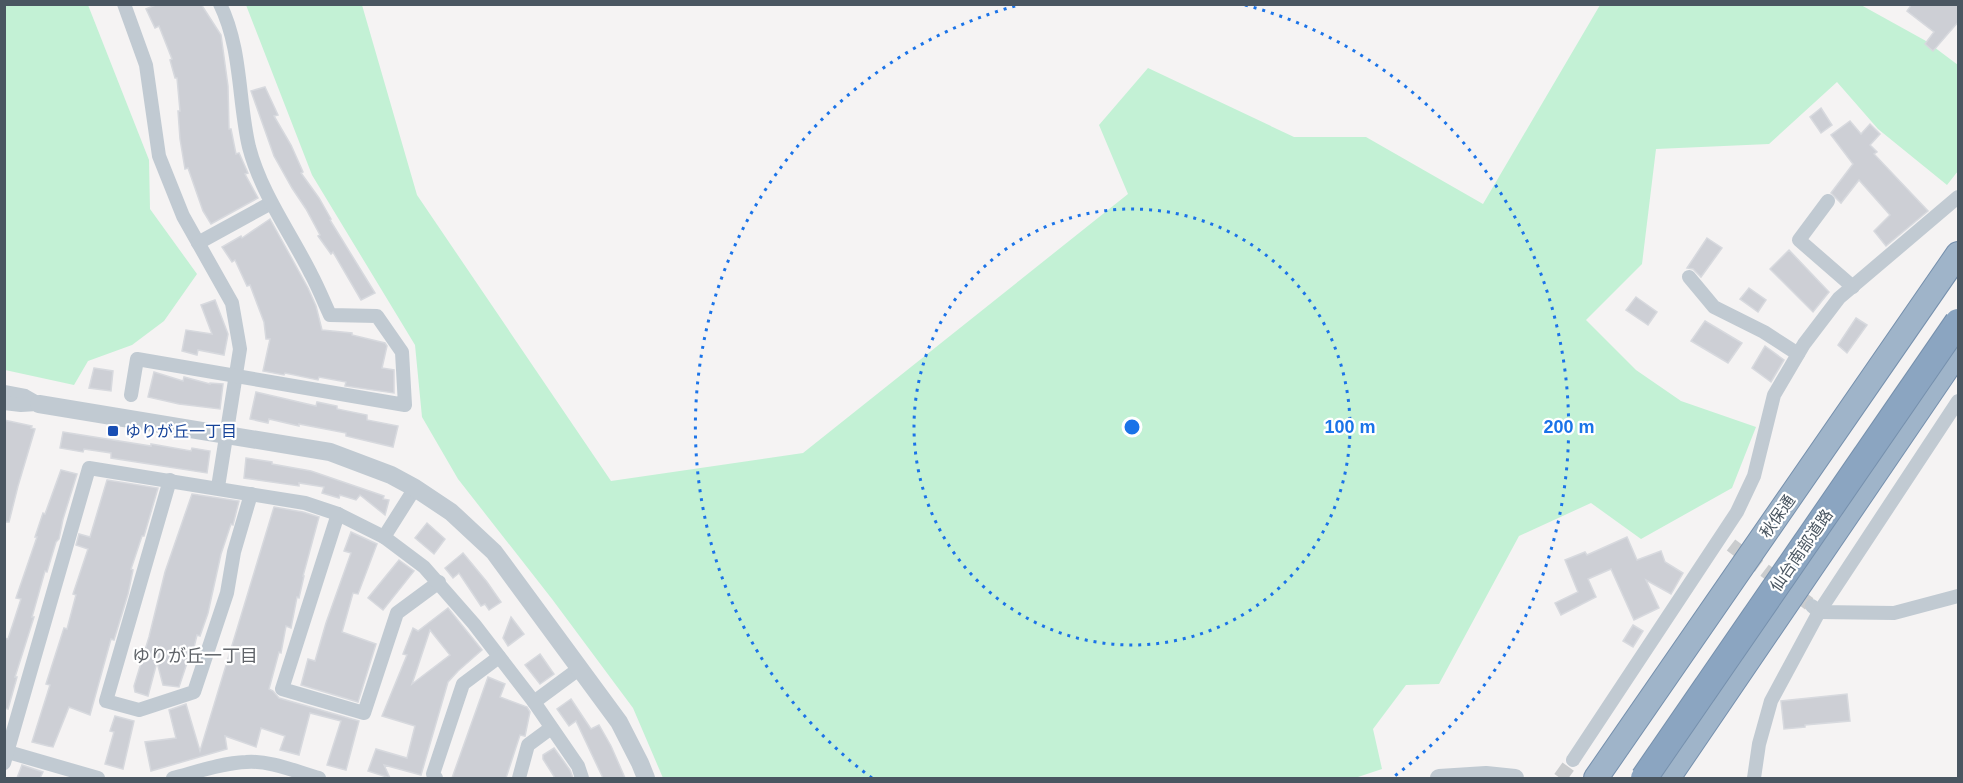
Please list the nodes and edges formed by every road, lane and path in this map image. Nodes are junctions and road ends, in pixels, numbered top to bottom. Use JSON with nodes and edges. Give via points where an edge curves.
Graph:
{"nodes":[{"id":1,"x":124,"y":4,"type":"edge"},
{"id":2,"x":220,"y":4,"type":"edge"},
{"id":3,"x":1959,"y":197,"type":"edge"},
{"id":4,"x":1828,"y":201,"type":"dead end"},
{"id":5,"x":271,"y":203,"type":"junction"},
{"id":6,"x":198,"y":243,"type":"junction"},
{"id":7,"x":1959,"y":254,"type":"edge"},
{"id":8,"x":1689,"y":277,"type":"dead end"},
{"id":9,"x":1852,"y":287,"type":"junction"},
{"id":10,"x":1959,"y":322,"type":"edge"},
{"id":11,"x":1959,"y":352,"type":"edge"},
{"id":12,"x":1798,"y":354,"type":"junction"},
{"id":13,"x":237,"y":376,"type":"junction"},
{"id":14,"x":4,"y":392,"type":"edge"},
{"id":15,"x":130,"y":395,"type":"dead end"},
{"id":16,"x":1959,"y":402,"type":"edge"},
{"id":17,"x":4,"y":403,"type":"edge"},
{"id":18,"x":51,"y":406,"type":"junction"},
{"id":19,"x":227,"y":436,"type":"junction"},
{"id":20,"x":170,"y":480,"type":"junction"},
{"id":21,"x":218,"y":488,"type":"junction"},
{"id":22,"x":415,"y":488,"type":"junction"},
{"id":23,"x":251,"y":494,"type":"junction"},
{"id":24,"x":338,"y":514,"type":"junction"},
{"id":25,"x":1721,"y":534,"type":"junction"},
{"id":26,"x":384,"y":537,"type":"junction"},
{"id":27,"x":1731,"y":545,"type":"tunnel mouth"},
{"id":28,"x":439,"y":582,"type":"junction"},
{"id":29,"x":1959,"y":596,"type":"edge"},
{"id":30,"x":1816,"y":609,"type":"junction"},
{"id":31,"x":499,"y":657,"type":"junction"},
{"id":32,"x":580,"y":668,"type":"junction"},
{"id":33,"x":534,"y":702,"type":"junction"},
{"id":34,"x":551,"y":728,"type":"junction"},
{"id":35,"x":6,"y":758,"type":"edge"},
{"id":36,"x":1573,"y":760,"type":"tunnel mouth"},
{"id":37,"x":98,"y":778,"type":"edge"},
{"id":38,"x":173,"y":778,"type":"edge"},
{"id":39,"x":319,"y":778,"type":"edge"},
{"id":40,"x":436,"y":778,"type":"edge"},
{"id":41,"x":519,"y":778,"type":"edge"},
{"id":42,"x":582,"y":778,"type":"edge"},
{"id":43,"x":646,"y":778,"type":"edge"},
{"id":44,"x":1439,"y":778,"type":"edge"},
{"id":45,"x":1515,"y":778,"type":"edge"},
{"id":46,"x":1596,"y":778,"type":"edge"},
{"id":47,"x":1644,"y":778,"type":"edge"},
{"id":48,"x":1668,"y":778,"type":"edge"},
{"id":49,"x":1754,"y":778,"type":"edge"}],
"edges":[{"from":1,"to":6,"type":"street","via":[[146,65],[159,156]]},
{"from":2,"to":5,"type":"street","via":[[236,53],[250,148]]},
{"from":3,"to":9,"type":"street"},
{"from":4,"to":9,"type":"street","via":[[1799,240]]},
{"from":5,"to":6,"type":"street"},
{"from":5,"to":13,"type":"street","via":[[312,274],[330,315],[377,316],[402,352],[405,405]]},
{"from":6,"to":13,"type":"street","via":[[232,303],[240,349]]},
{"from":7,"to":46,"type":"highway","name":"秋保通"},
{"from":8,"to":12,"type":"street","via":[[1714,307]]},
{"from":9,"to":12,"type":"street","via":[[1839,298]]},
{"from":10,"to":47,"type":"highway","name":"仙台南部道路","bridge":true},
{"from":11,"to":48,"type":"highway"},
{"from":12,"to":25,"type":"street","via":[[1774,395],[1754,477]]},
{"from":13,"to":15,"type":"street","via":[[137,359]]},
{"from":13,"to":19,"type":"street"},
{"from":14,"to":18,"type":"street"},
{"from":16,"to":30,"type":"street"},
{"from":17,"to":18,"type":"street"},
{"from":18,"to":19,"type":"street"},
{"from":19,"to":21,"type":"street"},
{"from":19,"to":22,"type":"street","via":[[330,452]]},
{"from":20,"to":21,"type":"street"},
{"from":20,"to":23,"type":"street","via":[[106,701],[139,710],[194,692],[227,593]]},
{"from":20,"to":35,"type":"street","via":[[89,468]]},
{"from":21,"to":23,"type":"street"},
{"from":22,"to":26,"type":"street"},
{"from":22,"to":32,"type":"street","via":[[451,512],[494,552]]},
{"from":23,"to":24,"type":"street","via":[[305,503]]},
{"from":24,"to":26,"type":"street"},
{"from":24,"to":28,"type":"street","via":[[282,689],[364,713],[397,613]]},
{"from":25,"to":27,"type":"street"},
{"from":25,"to":36,"type":"street"},
{"from":26,"to":28,"type":"street"},
{"from":28,"to":31,"type":"street"},
{"from":29,"to":30,"type":"street","via":[[1894,613]]},
{"from":30,"to":49,"type":"street","via":[[1771,701]]},
{"from":31,"to":33,"type":"street"},
{"from":31,"to":40,"type":"street","via":[[463,684],[433,774]]},
{"from":32,"to":33,"type":"street"},
{"from":32,"to":43,"type":"street","via":[[619,722]]},
{"from":33,"to":34,"type":"street"},
{"from":34,"to":41,"type":"street","via":[[528,746]]},
{"from":34,"to":42,"type":"street"},
{"from":35,"to":37,"type":"street"},
{"from":38,"to":39,"type":"street","via":[[247,762]]},
{"from":44,"to":45,"type":"street"}]}
